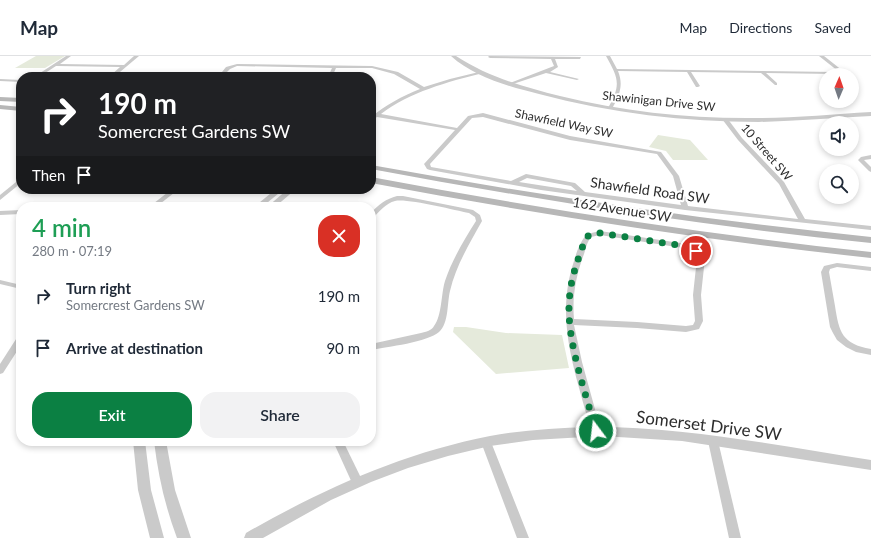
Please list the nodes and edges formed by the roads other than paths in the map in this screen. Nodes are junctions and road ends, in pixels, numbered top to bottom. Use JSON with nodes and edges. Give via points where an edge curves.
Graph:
{"nodes":[{"id":1,"x":69,"y":56,"type":"edge"},
{"id":2,"x":137,"y":56,"type":"edge"},
{"id":3,"x":453,"y":56,"type":"edge"},
{"id":4,"x":608,"y":56,"type":"edge"},
{"id":5,"x":821,"y":56,"type":"edge"},
{"id":6,"x":490,"y":57,"type":"edge"},
{"id":7,"x":553,"y":58,"type":"junction"},
{"id":8,"x":580,"y":58,"type":"dead end"},
{"id":9,"x":57,"y":64,"type":"junction"},
{"id":10,"x":127,"y":64,"type":"junction"},
{"id":11,"x":335,"y":66,"type":"junction"},
{"id":12,"x":839,"y":68,"type":"edge"},
{"id":13,"x":616,"y":70,"type":"junction"},
{"id":14,"x":688,"y":71,"type":"junction"},
{"id":15,"x":44,"y":72,"type":"edge"},
{"id":16,"x":117,"y":72,"type":"edge"},
{"id":17,"x":224,"y":72,"type":"edge"},
{"id":18,"x":332,"y":72,"type":"edge"},
{"id":19,"x":482,"y":72,"type":"junction"},
{"id":20,"x":546,"y":72,"type":"junction"},
{"id":21,"x":762,"y":72,"type":"junction"},
{"id":22,"x":819,"y":73,"type":"edge"},
{"id":23,"x":576,"y":79,"type":"dead end"},
{"id":24,"x":0,"y":80,"type":"edge"},
{"id":25,"x":16,"y":81,"type":"edge"},
{"id":26,"x":512,"y":84,"type":"junction"},
{"id":27,"x":775,"y":84,"type":"dead end"},
{"id":28,"x":698,"y":86,"type":"dead end"},
{"id":29,"x":423,"y":88,"type":"junction"},
{"id":30,"x":0,"y":99,"type":"edge"},
{"id":31,"x":16,"y":100,"type":"edge"},
{"id":32,"x":0,"y":107,"type":"edge"},
{"id":33,"x":610,"y":108,"type":"junction"},
{"id":34,"x":16,"y":109,"type":"edge"},
{"id":35,"x":871,"y":114,"type":"edge"},
{"id":36,"x":376,"y":115,"type":"joint"},
{"id":37,"x":725,"y":119,"type":"junction"},
{"id":38,"x":458,"y":129,"type":"junction"},
{"id":39,"x":871,"y":157,"type":"edge"},
{"id":40,"x":428,"y":166,"type":"joint"},
{"id":41,"x":376,"y":168,"type":"edge"},
{"id":42,"x":871,"y":170,"type":"edge"},
{"id":43,"x":376,"y":181,"type":"edge"},
{"id":44,"x":16,"y":184,"type":"edge"},
{"id":45,"x":169,"y":194,"type":"edge"},
{"id":46,"x":274,"y":194,"type":"edge"},
{"id":47,"x":286,"y":194,"type":"edge"},
{"id":48,"x":0,"y":198,"type":"edge"},
{"id":49,"x":159,"y":202,"type":"edge"},
{"id":50,"x":264,"y":202,"type":"edge"},
{"id":51,"x":277,"y":202,"type":"edge"},
{"id":52,"x":685,"y":208,"type":"junction"},
{"id":53,"x":376,"y":211,"type":"edge"},
{"id":54,"x":16,"y":212,"type":"edge"},
{"id":55,"x":0,"y":213,"type":"edge"},
{"id":56,"x":803,"y":221,"type":"junction"},
{"id":57,"x":871,"y":228,"type":"edge"},
{"id":58,"x":871,"y":240,"type":"edge"},
{"id":59,"x":871,"y":255,"type":"edge"},
{"id":60,"x":871,"y":269,"type":"edge"},
{"id":61,"x":0,"y":282,"type":"edge"},
{"id":62,"x":16,"y":286,"type":"edge"},
{"id":63,"x":570,"y":322,"type":"junction"},
{"id":64,"x":16,"y":346,"type":"edge"},
{"id":65,"x":376,"y":346,"type":"edge"},
{"id":66,"x":871,"y":352,"type":"edge"},
{"id":67,"x":0,"y":371,"type":"edge"},
{"id":68,"x":596,"y":431,"type":"junction"},
{"id":69,"x":713,"y":441,"type":"junction"},
{"id":70,"x":486,"y":442,"type":"junction"},
{"id":71,"x":139,"y":446,"type":"edge"},
{"id":72,"x":160,"y":446,"type":"edge"},
{"id":73,"x":340,"y":446,"type":"edge"},
{"id":74,"x":871,"y":465,"type":"edge"},
{"id":75,"x":357,"y":482,"type":"junction"},
{"id":76,"x":157,"y":538,"type":"edge"},
{"id":77,"x":184,"y":538,"type":"edge"},
{"id":78,"x":251,"y":538,"type":"edge"},
{"id":79,"x":523,"y":538,"type":"edge"},
{"id":80,"x":735,"y":538,"type":"edge"}],
"edges":[{"from":1,"to":9,"type":"street"},
{"from":2,"to":10,"type":"street"},
{"from":3,"to":19,"type":"street","name":"Shawinigan Drive SW"},
{"from":4,"to":13,"type":"street"},
{"from":5,"to":12,"type":"street"},
{"from":6,"to":7,"type":"street"},
{"from":7,"to":8,"type":"street"},
{"from":7,"to":20,"type":"street","via":[[556,67]]},
{"from":9,"to":10,"type":"street"},
{"from":9,"to":15,"type":"street"},
{"from":10,"to":16,"type":"street"},
{"from":11,"to":17,"type":"street","via":[[237,65]]},
{"from":11,"to":18,"type":"street"},
{"from":11,"to":29,"type":"street","via":[[384,69]]},
{"from":13,"to":14,"type":"street"},
{"from":13,"to":33,"type":"street","via":[[620,90]]},
{"from":14,"to":21,"type":"street"},
{"from":14,"to":28,"type":"street"},
{"from":19,"to":26,"type":"street","name":"Shawinigan Drive SW"},
{"from":19,"to":29,"type":"street"},
{"from":20,"to":23,"type":"street"},
{"from":20,"to":26,"type":"street"},
{"from":21,"to":22,"type":"street"},
{"from":21,"to":27,"type":"street"},
{"from":24,"to":25,"type":"street"},
{"from":26,"to":33,"type":"street","name":"Shawinigan Drive SW"},
{"from":29,"to":36,"type":"street","via":[[397,100]]},
{"from":30,"to":31,"type":"main road"},
{"from":32,"to":34,"type":"main road"},
{"from":33,"to":37,"type":"street","name":"Shawinigan Drive SW"},
{"from":35,"to":37,"type":"street","name":"Shawinigan Drive SW","via":[[775,120]]},
{"from":36,"to":38,"type":"street"},
{"from":37,"to":56,"type":"street","name":"10 Street SW","via":[[740,139],[782,183]]},
{"from":38,"to":40,"type":"street","name":"Shawfield Way SW","via":[[428,161]]},
{"from":38,"to":52,"type":"street","name":"Shawfield Way SW","via":[[470,117],[483,115],[570,138],[656,152],[662,155],[676,176]]},
{"from":39,"to":42,"type":"street","via":[[861,160]]},
{"from":40,"to":52,"type":"street","name":"Shawfield Road SW","via":[[432,169],[512,183]]},
{"from":41,"to":58,"type":"main road","name":"162 Avenue SW","via":[[614,209]]},
{"from":43,"to":59,"type":"main road","name":"162 Avenue SW","via":[[616,223]]},
{"from":44,"to":48,"type":"street"},
{"from":45,"to":49,"type":"street"},
{"from":46,"to":50,"type":"street"},
{"from":47,"to":51,"type":"street"},
{"from":52,"to":56,"type":"street","name":"Shawfield Road SW"},
{"from":53,"to":65,"type":"street","via":[[384,202],[403,198],[471,211],[476,214],[479,221],[451,274],[436,330],[428,335]]},
{"from":54,"to":55,"type":"street"},
{"from":56,"to":57,"type":"street","name":"Shawfield Road SW"},
{"from":60,"to":66,"type":"street","via":[[837,265],[827,268],[825,272],[834,327],[841,340],[852,347]]},
{"from":61,"to":62,"type":"street"},
{"from":63,"to":63,"type":"street","via":[[572,279],[589,235],[600,233],[684,246],[696,251],[701,258],[697,295],[699,321],[696,327],[686,330],[637,324]]},
{"from":63,"to":68,"type":"street"},
{"from":64,"to":67,"type":"street"},
{"from":68,"to":69,"type":"street","name":"Somerset Drive SW","via":[[655,434]]},
{"from":68,"to":70,"type":"street","name":"Somerset Drive SW","via":[[544,434]]},
{"from":69,"to":74,"type":"street","name":"Somerset Drive SW"},
{"from":69,"to":80,"type":"street"},
{"from":70,"to":75,"type":"street","name":"Somerset Drive SW","via":[[428,456]]},
{"from":70,"to":79,"type":"street"},
{"from":71,"to":76,"type":"street","via":[[148,510]]},
{"from":72,"to":77,"type":"street","via":[[170,497]]},
{"from":73,"to":75,"type":"street"},
{"from":75,"to":78,"type":"street","name":"Somerset Drive SW","via":[[306,506]]}]}
